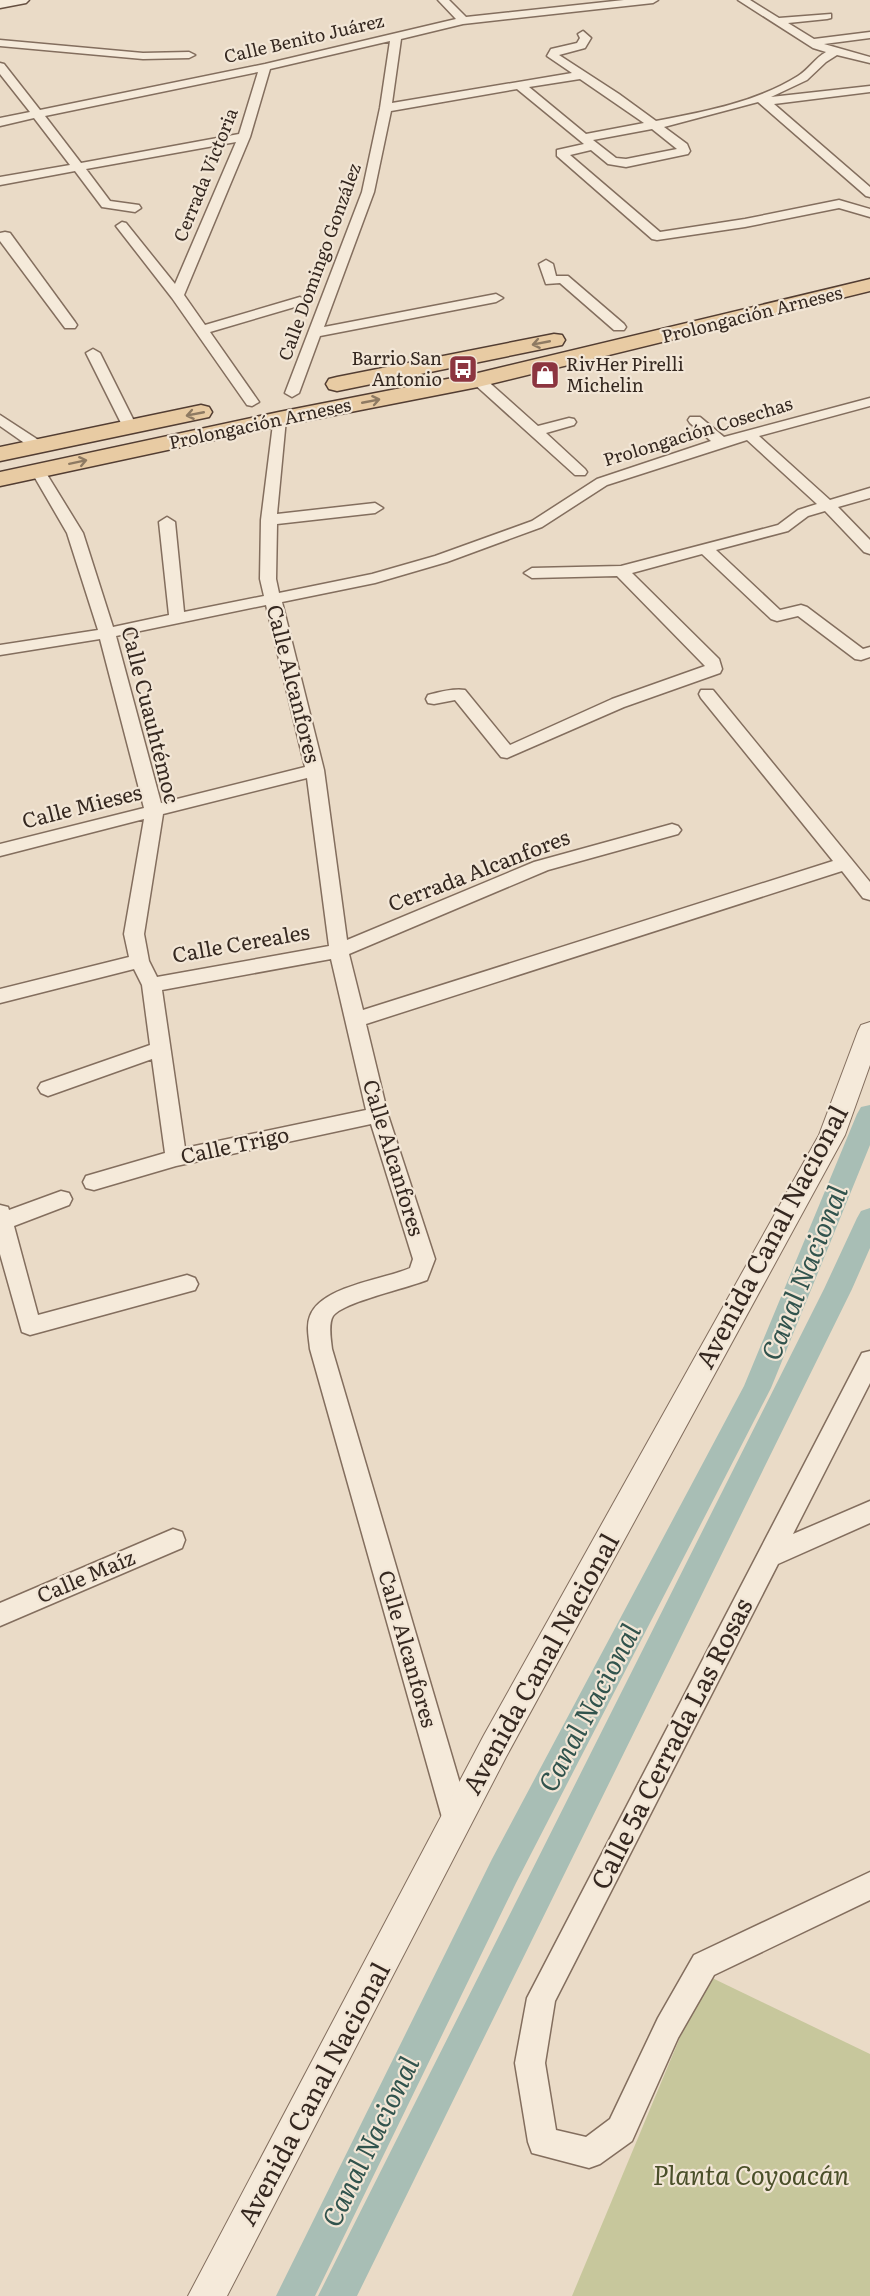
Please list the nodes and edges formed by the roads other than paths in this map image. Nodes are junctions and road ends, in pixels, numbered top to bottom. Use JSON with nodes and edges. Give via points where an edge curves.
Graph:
{"nodes":[{"id":1,"x":21,"y":0,"type":"edge"},
{"id":2,"x":443,"y":0,"type":"edge"},
{"id":3,"x":653,"y":0,"type":"edge"},
{"id":4,"x":742,"y":0,"type":"edge"},
{"id":5,"x":0,"y":3,"type":"edge"},
{"id":6,"x":827,"y":16,"type":"dead end"},
{"id":7,"x":463,"y":21,"type":"junction"},
{"id":8,"x":777,"y":21,"type":"junction"},
{"id":9,"x":583,"y":34,"type":"dead end"},
{"id":10,"x":870,"y":35,"type":"edge"},
{"id":11,"x":396,"y":36,"type":"junction"},
{"id":12,"x":0,"y":42,"type":"edge"},
{"id":13,"x":812,"y":43,"type":"junction"},
{"id":14,"x":836,"y":51,"type":"junction"},
{"id":15,"x":189,"y":55,"type":"dead end"},
{"id":16,"x":870,"y":60,"type":"edge"},
{"id":17,"x":0,"y":66,"type":"edge"},
{"id":18,"x":265,"y":67,"type":"junction"},
{"id":19,"x":581,"y":75,"type":"junction"},
{"id":20,"x":519,"y":85,"type":"junction"},
{"id":21,"x":870,"y":89,"type":"edge"},
{"id":22,"x":762,"y":100,"type":"junction"},
{"id":23,"x":386,"y":108,"type":"junction"},
{"id":24,"x":37,"y":114,"type":"junction"},
{"id":25,"x":0,"y":122,"type":"edge"},
{"id":26,"x":654,"y":125,"type":"junction"},
{"id":27,"x":244,"y":137,"type":"junction"},
{"id":28,"x":588,"y":142,"type":"junction"},
{"id":29,"x":78,"y":168,"type":"junction"},
{"id":30,"x":0,"y":181,"type":"edge"},
{"id":31,"x":870,"y":193,"type":"edge"},
{"id":32,"x":135,"y":208,"type":"dead end"},
{"id":33,"x":870,"y":213,"type":"edge"},
{"id":34,"x":122,"y":226,"type":"dead end"},
{"id":35,"x":3,"y":236,"type":"edge"},
{"id":36,"x":546,"y":264,"type":"dead end"},
{"id":37,"x":870,"y":285,"type":"edge"},
{"id":38,"x":759,"y":291,"type":"dead end"},
{"id":39,"x":177,"y":295,"type":"junction"},
{"id":40,"x":496,"y":298,"type":"dead end"},
{"id":41,"x":300,"y":301,"type":"dead end"},
{"id":42,"x":70,"y":325,"type":"dead end"},
{"id":43,"x":619,"y":327,"type":"junction"},
{"id":44,"x":201,"y":330,"type":"junction"},
{"id":45,"x":315,"y":333,"type":"junction"},
{"id":46,"x":93,"y":353,"type":"dead end"},
{"id":47,"x":478,"y":380,"type":"junction"},
{"id":48,"x":292,"y":393,"type":"junction"},
{"id":49,"x":870,"y":402,"type":"edge"},
{"id":50,"x":234,"y":406,"type":"junction"},
{"id":51,"x":279,"y":418,"type":"junction"},
{"id":52,"x":0,"y":419,"type":"edge"},
{"id":53,"x":694,"y":420,"type":"dead end"},
{"id":54,"x":569,"y":422,"type":"dead end"},
{"id":55,"x":130,"y":427,"type":"junction"},
{"id":56,"x":534,"y":432,"type":"junction"},
{"id":57,"x":749,"y":434,"type":"junction"},
{"id":58,"x":722,"y":443,"type":"junction"},
{"id":59,"x":38,"y":446,"type":"junction"},
{"id":60,"x":0,"y":454,"type":"edge"},
{"id":61,"x":38,"y":471,"type":"junction"},
{"id":62,"x":580,"y":472,"type":"dead end"},
{"id":63,"x":0,"y":479,"type":"edge"},
{"id":64,"x":870,"y":493,"type":"edge"},
{"id":65,"x":827,"y":505,"type":"junction"},
{"id":66,"x":375,"y":508,"type":"dead end"},
{"id":67,"x":269,"y":520,"type":"junction"},
{"id":68,"x":168,"y":522,"type":"dead end"},
{"id":69,"x":870,"y":549,"type":"edge"},
{"id":70,"x":707,"y":550,"type":"junction"},
{"id":71,"x":621,"y":571,"type":"junction"},
{"id":72,"x":532,"y":573,"type":"dead end"},
{"id":73,"x":271,"y":599,"type":"junction"},
{"id":74,"x":177,"y":618,"type":"junction"},
{"id":75,"x":107,"y":633,"type":"junction"},
{"id":76,"x":0,"y":650,"type":"edge"},
{"id":77,"x":870,"y":652,"type":"edge"},
{"id":78,"x":707,"y":694,"type":"dead end"},
{"id":79,"x":434,"y":699,"type":"dead end"},
{"id":80,"x":315,"y":771,"type":"junction"},
{"id":81,"x":154,"y":812,"type":"junction"},
{"id":82,"x":672,"y":830,"type":"dead end"},
{"id":83,"x":0,"y":850,"type":"edge"},
{"id":84,"x":845,"y":864,"type":"junction"},
{"id":85,"x":870,"y":894,"type":"edge"},
{"id":86,"x":339,"y":951,"type":"junction"},
{"id":87,"x":139,"y":961,"type":"junction"},
{"id":88,"x":152,"y":985,"type":"junction"},
{"id":89,"x":0,"y":996,"type":"edge"},
{"id":90,"x":356,"y":1020,"type":"junction"},
{"id":91,"x":870,"y":1031,"type":"edge"},
{"id":92,"x":160,"y":1049,"type":"junction"},
{"id":93,"x":48,"y":1088,"type":"dead end"},
{"id":94,"x":378,"y":1115,"type":"junction"},
{"id":95,"x":176,"y":1158,"type":"junction"},
{"id":96,"x":94,"y":1182,"type":"dead end"},
{"id":97,"x":62,"y":1199,"type":"dead end"},
{"id":98,"x":1,"y":1219,"type":"edge"},
{"id":99,"x":187,"y":1284,"type":"dead end"},
{"id":100,"x":870,"y":1360,"type":"edge"},
{"id":101,"x":870,"y":1512,"type":"edge"},
{"id":102,"x":173,"y":1540,"type":"dead end"},
{"id":103,"x":769,"y":1556,"type":"junction"},
{"id":104,"x":0,"y":1615,"type":"edge"},
{"id":105,"x":457,"y":1821,"type":"junction"},
{"id":106,"x":870,"y":1886,"type":"edge"},
{"id":107,"x":207,"y":2296,"type":"edge"}],
"edges":[{"from":1,"to":5,"type":"main road"},
{"from":2,"to":7,"type":"street"},
{"from":3,"to":7,"type":"street","name":"Calle Benito Juárez"},
{"from":4,"to":8,"type":"street"},
{"from":6,"to":8,"type":"street"},
{"from":7,"to":11,"type":"street","name":"Calle Benito Juárez"},
{"from":8,"to":13,"type":"street"},
{"from":9,"to":19,"type":"street","via":[[586,38],[581,46],[552,53]]},
{"from":10,"to":13,"type":"street"},
{"from":11,"to":18,"type":"street","name":"Calle Benito Juárez"},
{"from":11,"to":23,"type":"street","name":"Calle Domingo González"},
{"from":12,"to":15,"type":"street","via":[[143,56]]},
{"from":13,"to":14,"type":"street"},
{"from":14,"to":16,"type":"street"},
{"from":14,"to":22,"type":"street","via":[[802,79]]},
{"from":17,"to":24,"type":"street"},
{"from":18,"to":24,"type":"street","name":"Calle Benito Juárez"},
{"from":18,"to":27,"type":"street","name":"Cerrada Victoria"},
{"from":19,"to":20,"type":"street"},
{"from":19,"to":26,"type":"street"},
{"from":20,"to":23,"type":"street"},
{"from":20,"to":28,"type":"street"},
{"from":21,"to":22,"type":"street"},
{"from":22,"to":26,"type":"street"},
{"from":22,"to":31,"type":"street"},
{"from":23,"to":45,"type":"street","name":"Calle Domingo González","via":[[368,192]]},
{"from":24,"to":25,"type":"street","name":"Calle Benito Juárez"},
{"from":24,"to":29,"type":"street"},
{"from":26,"to":28,"type":"street"},
{"from":26,"to":28,"type":"street","via":[[684,151],[619,164]]},
{"from":27,"to":29,"type":"street"},
{"from":27,"to":39,"type":"street","name":"Cerrada Victoria"},
{"from":28,"to":33,"type":"street","via":[[561,153],[657,236],[838,204]]},
{"from":29,"to":30,"type":"street"},
{"from":29,"to":32,"type":"street","via":[[106,204]]},
{"from":34,"to":39,"type":"street"},
{"from":35,"to":42,"type":"street"},
{"from":36,"to":43,"type":"street","via":[[551,281],[563,279]]},
{"from":37,"to":47,"type":"main road","name":"Prolongación Arneses"},
{"from":38,"to":43,"type":"main road","name":"Prolongación Arneses"},
{"from":39,"to":44,"type":"street"},
{"from":40,"to":45,"type":"street"},
{"from":41,"to":44,"type":"street"},
{"from":43,"to":48,"type":"main road","name":"Prolongación Arneses","one_way":true},
{"from":44,"to":50,"type":"street"},
{"from":45,"to":48,"type":"street","name":"Calle Domingo González"},
{"from":46,"to":55,"type":"street"},
{"from":51,"to":47,"type":"main road","name":"Prolongación Arneses","one_way":true},
{"from":47,"to":56,"type":"street"},
{"from":48,"to":50,"type":"main road","name":"Prolongación Arneses"},
{"from":49,"to":57,"type":"street","name":"Prolongación Cosechas"},
{"from":50,"to":55,"type":"main road","name":"Prolongación Arneses","one_way":true},
{"from":61,"to":51,"type":"main road","name":"Prolongación Arneses","one_way":true},
{"from":51,"to":67,"type":"street","name":"Calle Alcanfores"},
{"from":52,"to":59,"type":"street"},
{"from":53,"to":58,"type":"street"},
{"from":54,"to":56,"type":"street"},
{"from":55,"to":59,"type":"main road","name":"Prolongación Arneses"},
{"from":56,"to":62,"type":"street"},
{"from":57,"to":58,"type":"street","name":"Prolongación Cosechas"},
{"from":57,"to":65,"type":"street"},
{"from":58,"to":73,"type":"street","name":"Prolongación Cosechas","via":[[602,482],[537,524],[495,541],[375,578]]},
{"from":59,"to":60,"type":"main road","name":"Prolongación Arneses"},
{"from":61,"to":63,"type":"main road","name":"Prolongación Arneses"},
{"from":61,"to":75,"type":"street","name":"Calle Cuauhtémoc","via":[[75,533]]},
{"from":64,"to":65,"type":"street"},
{"from":65,"to":69,"type":"street"},
{"from":65,"to":70,"type":"street","via":[[802,513],[783,528]]},
{"from":66,"to":67,"type":"street"},
{"from":67,"to":73,"type":"street","name":"Calle Alcanfores"},
{"from":68,"to":74,"type":"street"},
{"from":70,"to":71,"type":"street"},
{"from":70,"to":77,"type":"street","via":[[777,616],[801,610],[861,655]]},
{"from":71,"to":72,"type":"street"},
{"from":71,"to":79,"type":"street","via":[[713,663],[714,669],[618,703],[507,753],[459,694]]},
{"from":73,"to":74,"type":"street","name":"Prolongación Cosechas"},
{"from":73,"to":80,"type":"street","name":"Calle Alcanfores"},
{"from":74,"to":75,"type":"street","name":"Prolongación Cosechas"},
{"from":75,"to":76,"type":"street","name":"Prolongación Cosechas"},
{"from":75,"to":81,"type":"street","name":"Calle Cuauhtémoc"},
{"from":78,"to":84,"type":"street"},
{"from":80,"to":81,"type":"street","name":"Calle Mieses"},
{"from":80,"to":86,"type":"street","name":"Calle Alcanfores"},
{"from":81,"to":83,"type":"street","name":"Calle Mieses"},
{"from":81,"to":87,"type":"street","name":"Calle Cuauhtémoc","via":[[134,934]]},
{"from":82,"to":86,"type":"street","name":"Cerrada Alcanfores","via":[[541,866]]},
{"from":84,"to":85,"type":"street"},
{"from":84,"to":90,"type":"street"},
{"from":86,"to":88,"type":"street","name":"Calle Cereales"},
{"from":86,"to":90,"type":"street","name":"Calle Alcanfores"},
{"from":87,"to":88,"type":"street","name":"Calle Cuauhtémoc"},
{"from":87,"to":89,"type":"street"},
{"from":88,"to":92,"type":"street","name":"Calle Cuauhtémoc"},
{"from":90,"to":94,"type":"street","name":"Calle Alcanfores"},
{"from":91,"to":105,"type":"street","name":"Avenida Canal Nacional","via":[[832,1135],[506,1725]]},
{"from":92,"to":93,"type":"street"},
{"from":92,"to":95,"type":"street","name":"Calle Cuauhtémoc"},
{"from":94,"to":95,"type":"street","name":"Calle Trigo"},
{"from":94,"to":105,"type":"street","name":"Calle Alcanfores","via":[[424,1259],[419,1274],[404,1282],[338,1300],[323,1310],[318,1328]]},
{"from":95,"to":96,"type":"street","name":"Calle Trigo"},
{"from":97,"to":98,"type":"street"},
{"from":98,"to":99,"type":"street","via":[[30,1326]]},
{"from":100,"to":103,"type":"street","name":"Calle 5a Cerrada Las Rosas"},
{"from":101,"to":103,"type":"street"},
{"from":102,"to":104,"type":"street","name":"Calle Maíz"},
{"from":103,"to":106,"type":"street","name":"Calle 5a Cerrada Las Rosas","via":[[541,1998],[530,2063],[543,2142],[589,2153],[621,2130],[668,2028],[704,1965]]},
{"from":105,"to":107,"type":"street","name":"Avenida Canal Nacional"}]}
